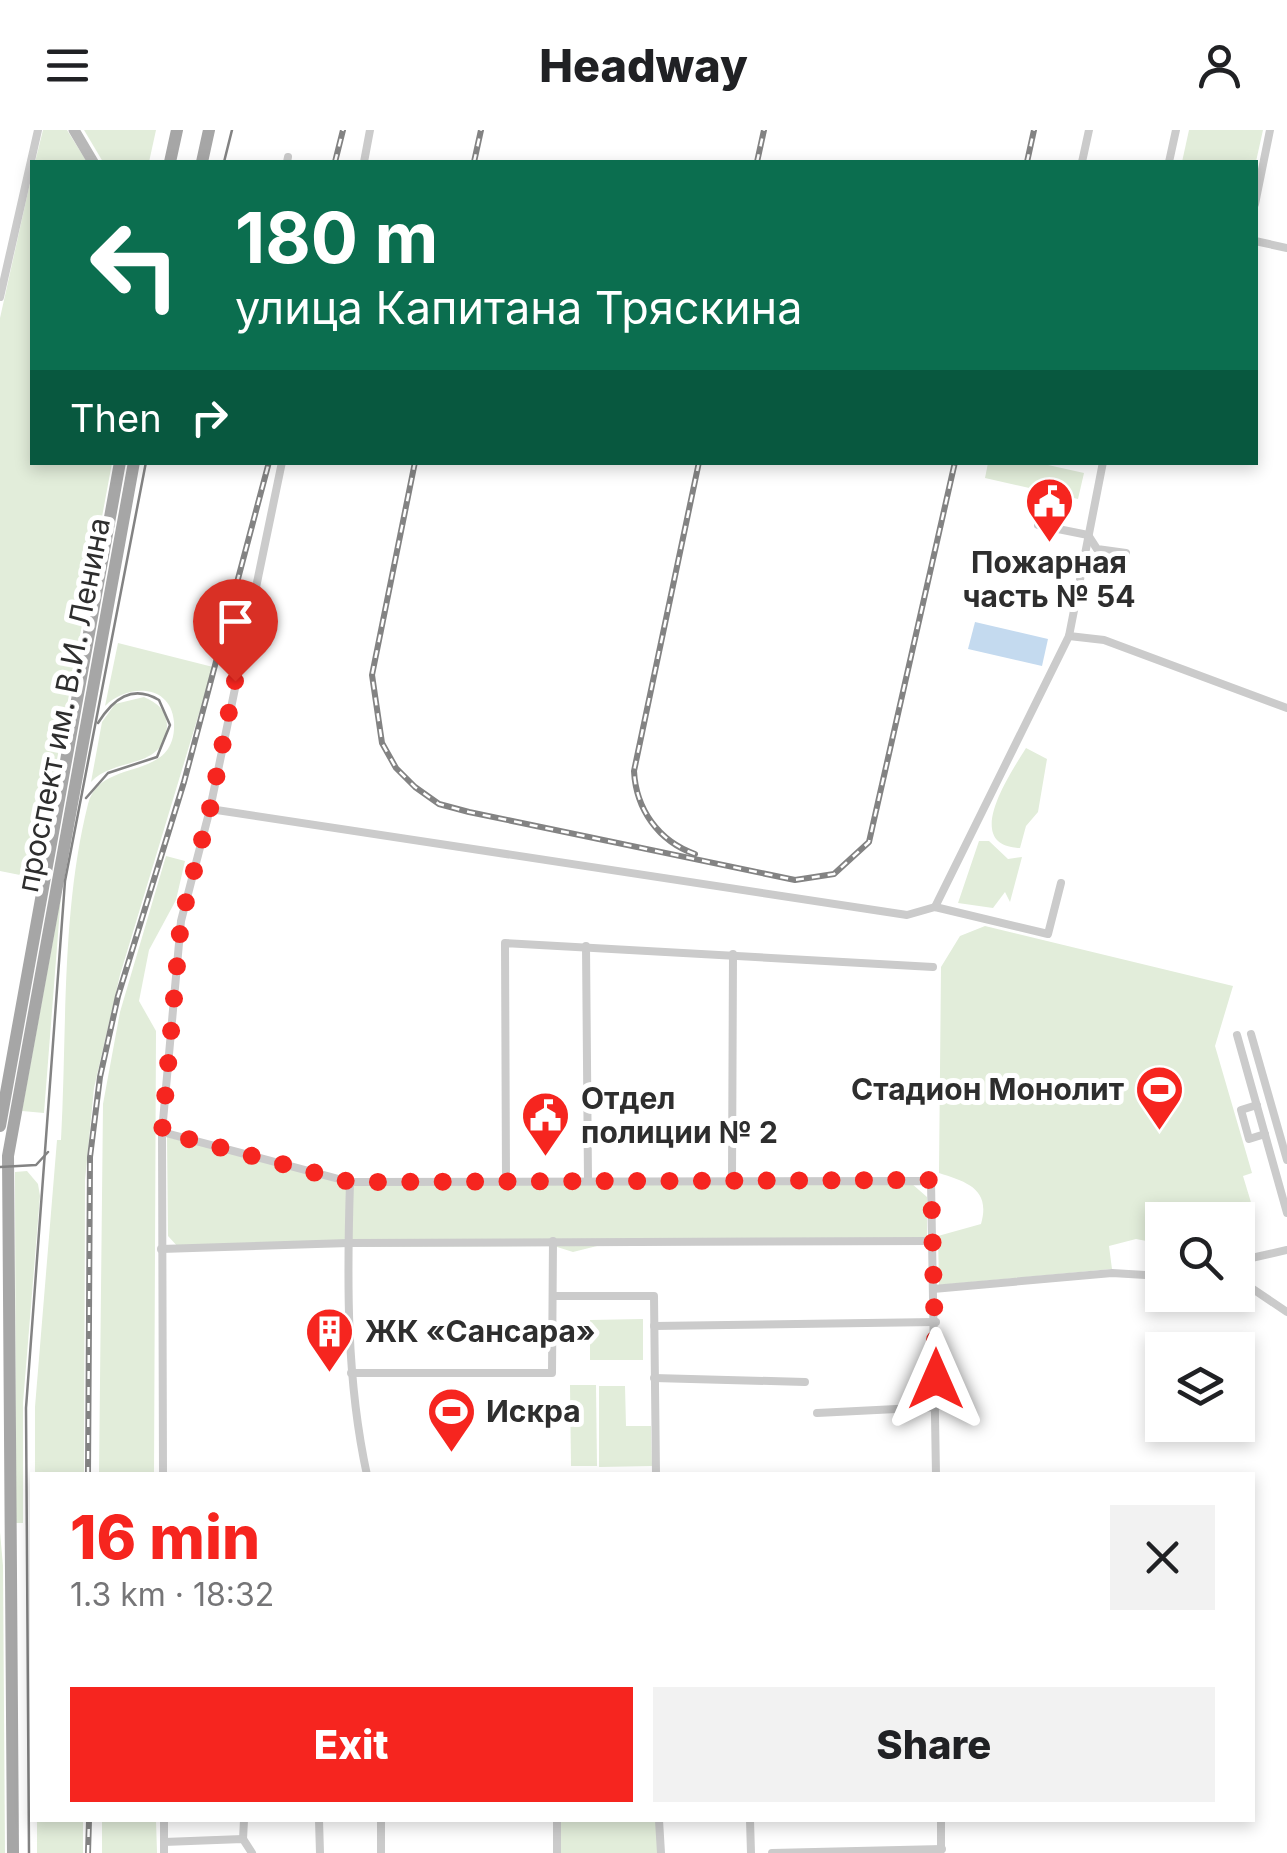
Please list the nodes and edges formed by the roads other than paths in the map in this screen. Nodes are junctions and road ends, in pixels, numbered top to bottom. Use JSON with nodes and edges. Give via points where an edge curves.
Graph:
{"nodes":[{"id":1,"x":38,"y":130,"type":"edge"},
{"id":2,"x":74,"y":130,"type":"edge"},
{"id":3,"x":177,"y":130,"type":"edge"},
{"id":4,"x":209,"y":130,"type":"edge"},
{"id":5,"x":370,"y":130,"type":"edge"},
{"id":6,"x":1089,"y":130,"type":"edge"},
{"id":7,"x":1176,"y":130,"type":"edge"},
{"id":8,"x":1270,"y":130,"type":"edge"},
{"id":9,"x":31,"y":160,"type":"edge"},
{"id":10,"x":92,"y":160,"type":"edge"},
{"id":11,"x":170,"y":160,"type":"edge"},
{"id":12,"x":202,"y":160,"type":"edge"},
{"id":13,"x":364,"y":160,"type":"edge"},
{"id":14,"x":1082,"y":160,"type":"edge"},
{"id":15,"x":1169,"y":160,"type":"edge"},
{"id":16,"x":30,"y":165,"type":"edge"},
{"id":17,"x":1258,"y":189,"type":"edge"},
{"id":18,"x":1258,"y":242,"type":"edge"},
{"id":19,"x":1287,"y":248,"type":"edge"},
{"id":20,"x":0,"y":296,"type":"edge"},
{"id":21,"x":119,"y":465,"type":"edge"},
{"id":22,"x":133,"y":465,"type":"edge"},
{"id":23,"x":281,"y":465,"type":"edge"},
{"id":24,"x":1103,"y":465,"type":"edge"},
{"id":25,"x":1038,"y":525,"type":"dead end"},
{"id":26,"x":1088,"y":535,"type":"junction"},
{"id":27,"x":1126,"y":554,"type":"dead end"},
{"id":28,"x":1069,"y":636,"type":"junction"},
{"id":29,"x":1287,"y":708,"type":"edge"},
{"id":30,"x":210,"y":809,"type":"junction"},
{"id":31,"x":1061,"y":883,"type":"dead end"},
{"id":32,"x":935,"y":907,"type":"junction"},
{"id":33,"x":586,"y":946,"type":"junction"},
{"id":34,"x":734,"y":954,"type":"junction"},
{"id":35,"x":933,"y":967,"type":"dead end"},
{"id":36,"x":1250,"y":1034,"type":"dead end"},
{"id":37,"x":1237,"y":1035,"type":"dead end"},
{"id":38,"x":1257,"y":1105,"type":"junction"},
{"id":39,"x":1261,"y":1119,"type":"junction"},
{"id":40,"x":1245,"y":1124,"type":"junction"},
{"id":41,"x":0,"y":1126,"type":"edge"},
{"id":42,"x":162,"y":1132,"type":"junction"},
{"id":43,"x":1265,"y":1134,"type":"junction"},
{"id":44,"x":4,"y":1156,"type":"edge"},
{"id":45,"x":1287,"y":1160,"type":"edge"},
{"id":46,"x":4,"y":1174,"type":"edge"},
{"id":47,"x":506,"y":1179,"type":"junction"},
{"id":48,"x":588,"y":1179,"type":"junction"},
{"id":49,"x":732,"y":1179,"type":"junction"},
{"id":50,"x":1282,"y":1179,"type":"edge"},
{"id":51,"x":350,"y":1182,"type":"junction"},
{"id":52,"x":1287,"y":1213,"type":"edge"},
{"id":53,"x":932,"y":1240,"type":"junction"},
{"id":54,"x":553,"y":1241,"type":"junction"},
{"id":55,"x":348,"y":1244,"type":"junction"},
{"id":56,"x":161,"y":1249,"type":"junction"},
{"id":57,"x":1287,"y":1250,"type":"edge"},
{"id":58,"x":1255,"y":1257,"type":"edge"},
{"id":59,"x":1145,"y":1275,"type":"edge"},
{"id":60,"x":934,"y":1289,"type":"junction"},
{"id":61,"x":1255,"y":1290,"type":"edge"},
{"id":62,"x":554,"y":1296,"type":"junction"},
{"id":63,"x":1287,"y":1312,"type":"edge"},
{"id":64,"x":936,"y":1322,"type":"junction"},
{"id":65,"x":654,"y":1326,"type":"junction"},
{"id":66,"x":351,"y":1373,"type":"junction"},
{"id":67,"x":654,"y":1378,"type":"junction"},
{"id":68,"x":805,"y":1382,"type":"dead end"},
{"id":69,"x":936,"y":1407,"type":"junction"},
{"id":70,"x":818,"y":1413,"type":"dead end"},
{"id":71,"x":163,"y":1472,"type":"edge"},
{"id":72,"x":366,"y":1472,"type":"edge"},
{"id":73,"x":656,"y":1472,"type":"edge"},
{"id":74,"x":936,"y":1472,"type":"edge"},
{"id":75,"x":5,"y":1526,"type":"edge"},
{"id":76,"x":164,"y":1822,"type":"edge"},
{"id":77,"x":244,"y":1822,"type":"edge"},
{"id":78,"x":319,"y":1822,"type":"edge"},
{"id":79,"x":382,"y":1822,"type":"edge"},
{"id":80,"x":557,"y":1822,"type":"edge"},
{"id":81,"x":660,"y":1822,"type":"edge"},
{"id":82,"x":750,"y":1822,"type":"edge"},
{"id":83,"x":942,"y":1822,"type":"edge"},
{"id":84,"x":243,"y":1839,"type":"junction"},
{"id":85,"x":164,"y":1842,"type":"junction"},
{"id":86,"x":941,"y":1851,"type":"edge"},
{"id":87,"x":13,"y":1853,"type":"edge"},
{"id":88,"x":164,"y":1853,"type":"edge"},
{"id":89,"x":252,"y":1853,"type":"edge"},
{"id":90,"x":320,"y":1853,"type":"edge"},
{"id":91,"x":382,"y":1853,"type":"edge"},
{"id":92,"x":557,"y":1853,"type":"edge"},
{"id":93,"x":661,"y":1853,"type":"edge"},
{"id":94,"x":750,"y":1853,"type":"edge"},
{"id":95,"x":772,"y":1853,"type":"edge"}],
"edges":[{"from":1,"to":9,"type":"street"},
{"from":2,"to":10,"type":"street"},
{"from":3,"to":11,"type":"main road"},
{"from":4,"to":12,"type":"main road"},
{"from":5,"to":13,"type":"street"},
{"from":6,"to":14,"type":"street"},
{"from":7,"to":15,"type":"street"},
{"from":8,"to":17,"type":"street"},
{"from":16,"to":20,"type":"street"},
{"from":18,"to":19,"type":"street"},
{"from":21,"to":41,"type":"main road","name":"проспект им. В.И. Ленина"},
{"from":22,"to":44,"type":"main road","name":"проспект им. В.И. Ленина"},
{"from":23,"to":30,"type":"street"},
{"from":24,"to":26,"type":"street"},
{"from":25,"to":26,"type":"street"},
{"from":26,"to":27,"type":"street","via":[[1097,548]]},
{"from":26,"to":28,"type":"street"},
{"from":28,"to":29,"type":"street","via":[[1104,640]]},
{"from":28,"to":32,"type":"street"},
{"from":30,"to":32,"type":"street","via":[[907,915]]},
{"from":30,"to":42,"type":"street","via":[[181,921]]},
{"from":31,"to":32,"type":"street","via":[[1048,934]]},
{"from":33,"to":34,"type":"street"},
{"from":33,"to":47,"type":"street","via":[[505,943]]},
{"from":33,"to":48,"type":"street"},
{"from":34,"to":35,"type":"street"},
{"from":34,"to":49,"type":"street"},
{"from":36,"to":45,"type":"street"},
{"from":37,"to":38,"type":"street"},
{"from":38,"to":39,"type":"street"},
{"from":38,"to":40,"type":"street","via":[[1241,1110]]},
{"from":39,"to":40,"type":"street"},
{"from":39,"to":43,"type":"street"},
{"from":40,"to":43,"type":"street","via":[[1249,1139]]},
{"from":42,"to":51,"type":"street"},
{"from":42,"to":56,"type":"street"},
{"from":43,"to":50,"type":"street"},
{"from":44,"to":46,"type":"main road","name":"проспект им. В.И. Ленина"},
{"from":46,"to":75,"type":"main road","name":"проспект им. В.И. Ленина"},
{"from":47,"to":48,"type":"street"},
{"from":47,"to":51,"type":"street"},
{"from":48,"to":49,"type":"street"},
{"from":49,"to":53,"type":"street","via":[[931,1180]]},
{"from":50,"to":52,"type":"street"},
{"from":51,"to":55,"type":"street"},
{"from":53,"to":54,"type":"street"},
{"from":53,"to":60,"type":"street"},
{"from":54,"to":55,"type":"street"},
{"from":54,"to":62,"type":"street"},
{"from":55,"to":56,"type":"street"},
{"from":55,"to":66,"type":"street"},
{"from":56,"to":71,"type":"street"},
{"from":57,"to":58,"type":"street"},
{"from":59,"to":60,"type":"street"},
{"from":60,"to":64,"type":"street"},
{"from":61,"to":63,"type":"street"},
{"from":62,"to":65,"type":"street","via":[[654,1296]]},
{"from":62,"to":66,"type":"street","via":[[552,1373]]},
{"from":64,"to":65,"type":"street"},
{"from":64,"to":69,"type":"street"},
{"from":65,"to":67,"type":"street"},
{"from":66,"to":72,"type":"street"},
{"from":67,"to":68,"type":"street"},
{"from":67,"to":73,"type":"street"},
{"from":69,"to":70,"type":"street"},
{"from":69,"to":74,"type":"street"},
{"from":75,"to":87,"type":"main road","name":"проспект им. В.И. Ленина"},
{"from":76,"to":85,"type":"street"},
{"from":77,"to":84,"type":"street"},
{"from":78,"to":90,"type":"street"},
{"from":79,"to":91,"type":"street"},
{"from":80,"to":92,"type":"street"},
{"from":81,"to":93,"type":"street"},
{"from":82,"to":94,"type":"street"},
{"from":83,"to":86,"type":"street"},
{"from":84,"to":85,"type":"street"},
{"from":84,"to":89,"type":"street"},
{"from":85,"to":88,"type":"street"},
{"from":86,"to":95,"type":"street"}]}
